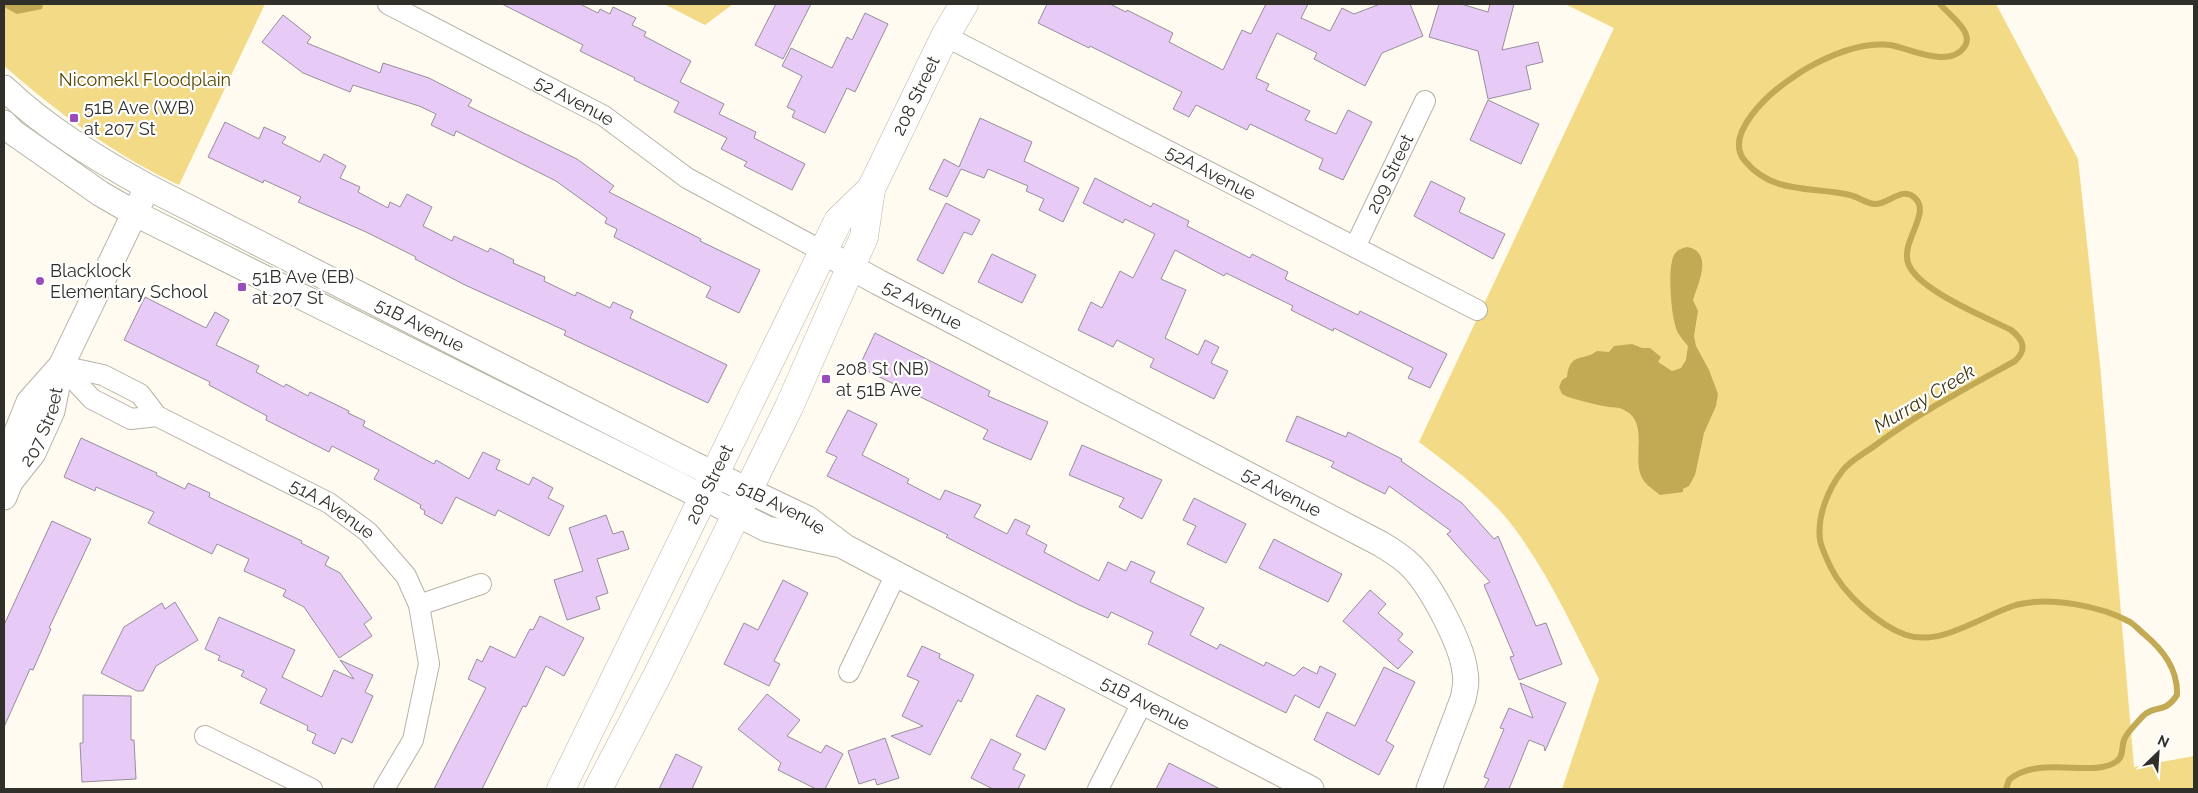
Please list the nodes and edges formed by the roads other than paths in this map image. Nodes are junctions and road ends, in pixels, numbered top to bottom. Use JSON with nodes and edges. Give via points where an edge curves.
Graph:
{"nodes":[{"id":1,"x":388,"y":4,"type":"edge"},
{"id":2,"x":964,"y":4,"type":"edge"},
{"id":3,"x":945,"y":36,"type":"junction"},
{"id":4,"x":4,"y":88,"type":"edge"},
{"id":5,"x":1425,"y":101,"type":"dead end"},
{"id":6,"x":4,"y":123,"type":"edge"},
{"id":7,"x":148,"y":187,"type":"junction"},
{"id":8,"x":871,"y":189,"type":"junction"},
{"id":9,"x":134,"y":213,"type":"junction"},
{"id":10,"x":1355,"y":247,"type":"junction"},
{"id":11,"x":822,"y":251,"type":"junction"},
{"id":12,"x":851,"y":267,"type":"junction"},
{"id":13,"x":1477,"y":310,"type":"dead end"},
{"id":14,"x":62,"y":366,"type":"junction"},
{"id":15,"x":710,"y":486,"type":"junction"},
{"id":16,"x":7,"y":490,"type":"edge"},
{"id":17,"x":748,"y":490,"type":"junction"},
{"id":18,"x":736,"y":514,"type":"junction"},
{"id":19,"x":845,"y":547,"type":"junction"},
{"id":20,"x":896,"y":574,"type":"junction"},
{"id":21,"x":481,"y":584,"type":"dead end"},
{"id":22,"x":418,"y":605,"type":"junction"},
{"id":23,"x":848,"y":672,"type":"dead end"},
{"id":24,"x":1143,"y":702,"type":"junction"},
{"id":25,"x":205,"y":736,"type":"dead end"},
{"id":26,"x":312,"y":789,"type":"edge"},
{"id":27,"x":384,"y":789,"type":"edge"},
{"id":28,"x":561,"y":789,"type":"edge"},
{"id":29,"x":598,"y":789,"type":"edge"},
{"id":30,"x":1098,"y":789,"type":"edge"},
{"id":31,"x":1311,"y":789,"type":"edge"},
{"id":32,"x":1430,"y":789,"type":"edge"}],
"edges":[{"from":1,"to":11,"type":"street","name":"52 Avenue","via":[[597,112],[687,178]]},
{"from":2,"to":3,"type":"main road","name":"208 Street"},
{"from":3,"to":8,"type":"main road","name":"208 Street"},
{"from":3,"to":10,"type":"street","name":"52A Avenue"},
{"from":4,"to":7,"type":"street","name":"51B Avenue","via":[[29,112]]},
{"from":5,"to":10,"type":"street","name":"209 Street"},
{"from":6,"to":9,"type":"street","name":"51B Avenue","via":[[101,194]]},
{"from":7,"to":9,"type":"street","name":"207 Street"},
{"from":7,"to":15,"type":"street","name":"51B Avenue"},
{"from":8,"to":11,"type":"main road","name":"208 Street","via":[[838,221]]},
{"from":8,"to":12,"type":"main road","name":"208 Street","via":[[864,237]]},
{"from":9,"to":14,"type":"street","name":"207 Street"},
{"from":9,"to":15,"type":"street","name":"51B Avenue"},
{"from":10,"to":13,"type":"street","name":"52A Avenue"},
{"from":11,"to":12,"type":"street","name":"52 Avenue"},
{"from":11,"to":15,"type":"main road","name":"208 Street"},
{"from":12,"to":17,"type":"main road","name":"208 Street"},
{"from":12,"to":32,"type":"street","name":"52 Avenue","via":[[1381,544],[1409,564],[1422,578],[1444,616],[1465,671],[1463,699]]},
{"from":14,"to":16,"type":"street","name":"207 Street","via":[[52,410],[33,453]]},
{"from":14,"to":22,"type":"street","name":"51A Avenue","via":[[103,375],[118,382],[140,394],[157,416],[329,503],[368,532],[406,576]]},
{"from":15,"to":17,"type":"street","name":"51B Avenue"},
{"from":15,"to":18,"type":"street","name":"51B Avenue"},
{"from":15,"to":28,"type":"main road","name":"208 Street"},
{"from":17,"to":18,"type":"main road","name":"208 Street"},
{"from":17,"to":19,"type":"street","name":"51B Avenue","via":[[808,519]]},
{"from":18,"to":19,"type":"street","name":"51B Avenue","via":[[767,529]]},
{"from":18,"to":29,"type":"main road","name":"208 Street"},
{"from":19,"to":20,"type":"street","name":"51B Avenue"},
{"from":20,"to":23,"type":"street"},
{"from":20,"to":24,"type":"street","name":"51B Avenue"},
{"from":21,"to":22,"type":"street"},
{"from":22,"to":27,"type":"street","name":"51A Avenue","via":[[429,664],[413,740]]},
{"from":24,"to":30,"type":"street"},
{"from":24,"to":31,"type":"street","name":"51B Avenue"},
{"from":25,"to":26,"type":"street"}]}
